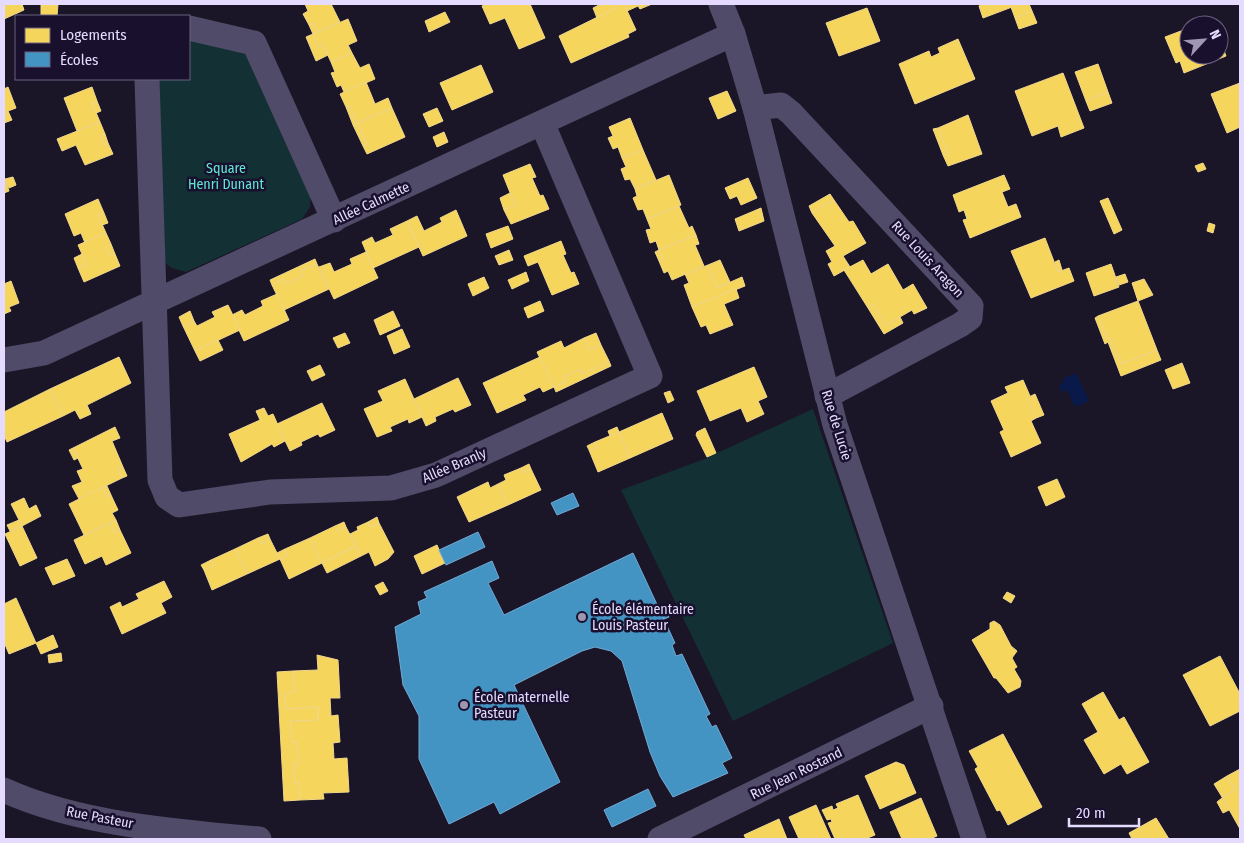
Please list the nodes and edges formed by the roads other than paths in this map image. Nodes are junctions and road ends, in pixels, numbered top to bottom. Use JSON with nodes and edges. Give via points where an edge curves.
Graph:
{"nodes":[{"id":1,"x":721,"y":4,"type":"edge"},
{"id":2,"x":190,"y":28,"type":"edge"},
{"id":3,"x":733,"y":34,"type":"junction"},
{"id":4,"x":147,"y":80,"type":"edge"},
{"id":5,"x":755,"y":108,"type":"junction"},
{"id":6,"x":542,"y":123,"type":"junction"},
{"id":7,"x":334,"y":220,"type":"junction"},
{"id":8,"x":153,"y":304,"type":"junction"},
{"id":9,"x":4,"y":360,"type":"edge"},
{"id":10,"x":827,"y":396,"type":"junction"},
{"id":11,"x":931,"y":706,"type":"junction"},
{"id":12,"x":4,"y":790,"type":"edge"},
{"id":13,"x":260,"y":839,"type":"edge"},
{"id":14,"x":660,"y":839,"type":"edge"},
{"id":15,"x":974,"y":839,"type":"edge"}],
"edges":[{"from":1,"to":3,"type":"street","name":"Rue de Lucie"},
{"from":2,"to":7,"type":"street","via":[[254,42]]},
{"from":3,"to":5,"type":"street","name":"Rue de Lucie"},
{"from":3,"to":6,"type":"street","name":"Allée Calmette"},
{"from":4,"to":8,"type":"street"},
{"from":5,"to":10,"type":"street","name":"Rue de Lucie"},
{"from":5,"to":10,"type":"street","name":"Rue Louis Aragon","via":[[782,105],[791,113],[971,306],[970,318],[960,326]]},
{"from":6,"to":7,"type":"street","name":"Allée Calmette"},
{"from":6,"to":8,"type":"street","name":"Allée Branly","via":[[650,376],[632,385],[436,475],[391,488],[270,492],[179,505],[167,497],[160,480]]},
{"from":7,"to":8,"type":"street","name":"Allée Calmette"},
{"from":8,"to":9,"type":"street","name":"Allée Calmette","via":[[44,353]]},
{"from":10,"to":11,"type":"street","name":"Rue de Lucie"},
{"from":11,"to":14,"type":"street","name":"Rue Jean Rostand"},
{"from":11,"to":15,"type":"street","name":"Rue de Lucie"},
{"from":12,"to":13,"type":"street","name":"Rue Pasteur","via":[[24,800],[89,816],[180,832]]}]}
